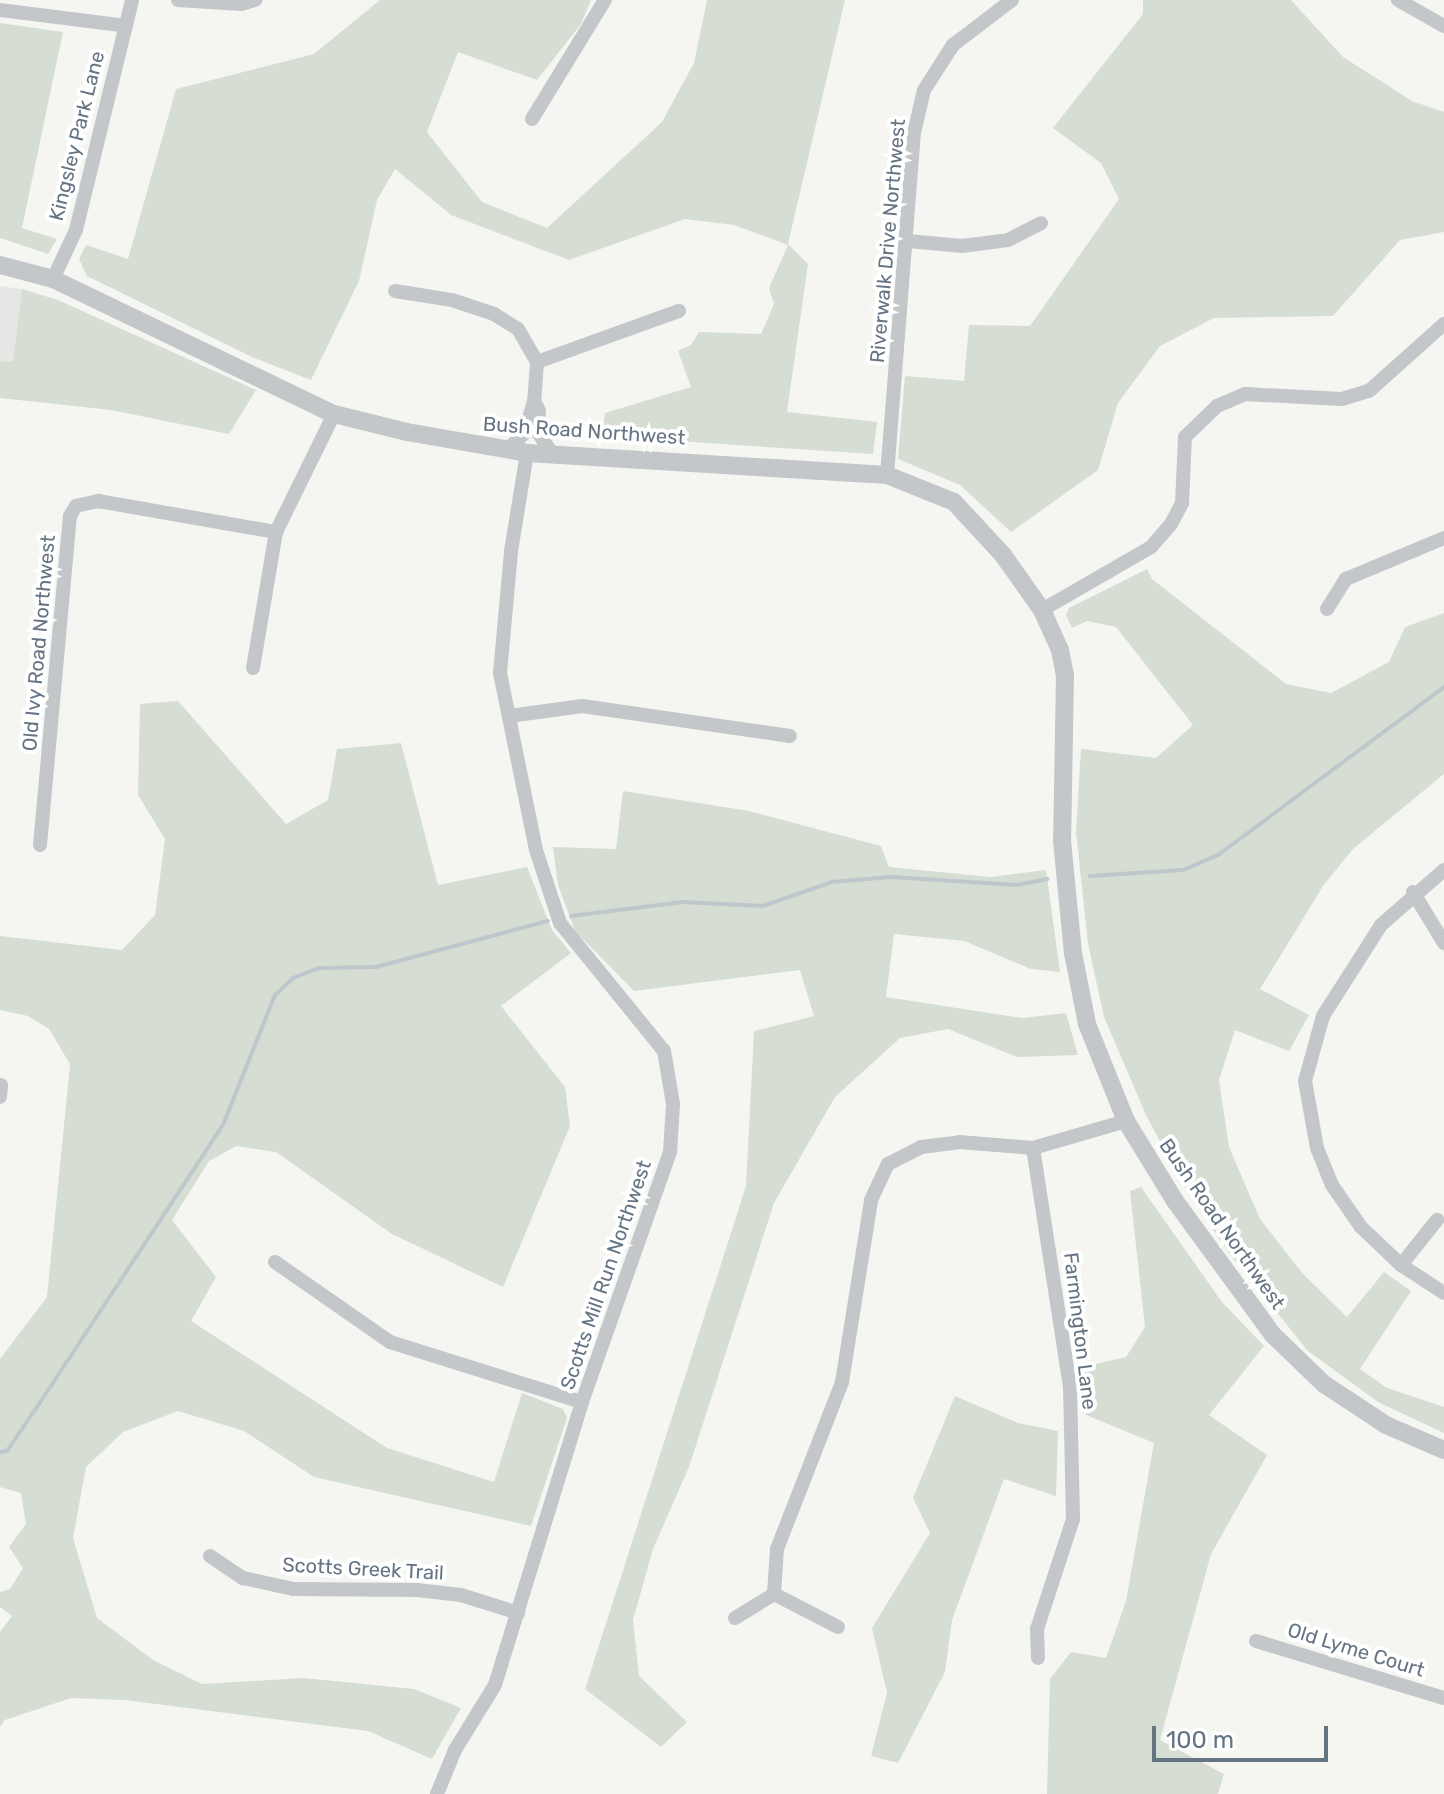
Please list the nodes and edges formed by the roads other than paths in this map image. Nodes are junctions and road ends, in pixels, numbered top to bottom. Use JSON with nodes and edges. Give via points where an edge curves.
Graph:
{"nodes":[{"id":1,"x":132,"y":0,"type":"edge"},
{"id":2,"x":178,"y":0,"type":"edge"},
{"id":3,"x":255,"y":0,"type":"edge"},
{"id":4,"x":605,"y":0,"type":"edge"},
{"id":5,"x":1012,"y":0,"type":"edge"},
{"id":6,"x":1398,"y":0,"type":"edge"},
{"id":7,"x":0,"y":10,"type":"edge"},
{"id":8,"x":126,"y":26,"type":"junction"},
{"id":9,"x":1444,"y":26,"type":"edge"},
{"id":10,"x":532,"y":119,"type":"dead end"},
{"id":11,"x":1041,"y":223,"type":"dead end"},
{"id":12,"x":908,"y":241,"type":"junction"},
{"id":13,"x":0,"y":265,"type":"edge"},
{"id":14,"x":53,"y":279,"type":"junction"},
{"id":15,"x":395,"y":291,"type":"dead end"},
{"id":16,"x":679,"y":311,"type":"dead end"},
{"id":17,"x":1444,"y":324,"type":"edge"},
{"id":18,"x":537,"y":362,"type":"junction"},
{"id":19,"x":534,"y":401,"type":"junction"},
{"id":20,"x":334,"y":414,"type":"junction"},
{"id":21,"x":507,"y":450,"type":"junction"},
{"id":22,"x":527,"y":453,"type":"junction"},
{"id":23,"x":552,"y":453,"type":"junction"},
{"id":24,"x":887,"y":475,"type":"junction"},
{"id":25,"x":276,"y":532,"type":"junction"},
{"id":26,"x":1444,"y":538,"type":"edge"},
{"id":27,"x":1327,"y":609,"type":"dead end"},
{"id":28,"x":1042,"y":610,"type":"junction"},
{"id":29,"x":253,"y":668,"type":"dead end"},
{"id":30,"x":509,"y":716,"type":"junction"},
{"id":31,"x":790,"y":736,"type":"dead end"},
{"id":32,"x":40,"y":845,"type":"dead end"},
{"id":33,"x":1444,"y":870,"type":"edge"},
{"id":34,"x":1413,"y":892,"type":"junction"},
{"id":35,"x":1444,"y":943,"type":"edge"},
{"id":36,"x":1,"y":1085,"type":"edge"},
{"id":37,"x":0,"y":1097,"type":"edge"},
{"id":38,"x":1126,"y":1121,"type":"junction"},
{"id":39,"x":1033,"y":1148,"type":"junction"},
{"id":40,"x":1437,"y":1220,"type":"dead end"},
{"id":41,"x":275,"y":1262,"type":"dead end"},
{"id":42,"x":1401,"y":1265,"type":"junction"},
{"id":43,"x":1444,"y":1293,"type":"edge"},
{"id":44,"x":582,"y":1402,"type":"junction"},
{"id":45,"x":1444,"y":1450,"type":"edge"},
{"id":46,"x":210,"y":1556,"type":"dead end"},
{"id":47,"x":774,"y":1594,"type":"junction"},
{"id":48,"x":518,"y":1613,"type":"junction"},
{"id":49,"x":735,"y":1618,"type":"dead end"},
{"id":50,"x":838,"y":1627,"type":"dead end"},
{"id":51,"x":1256,"y":1641,"type":"dead end"},
{"id":52,"x":1038,"y":1658,"type":"dead end"},
{"id":53,"x":1444,"y":1698,"type":"edge"},
{"id":54,"x":437,"y":1794,"type":"edge"}],
"edges":[{"from":1,"to":8,"type":"street","name":"Kingsley Park Lane"},
{"from":2,"to":3,"type":"street"},
{"from":4,"to":10,"type":"street"},
{"from":5,"to":12,"type":"street","name":"Riverwalk Drive Northwest","via":[[953,45],[924,90],[914,133]]},
{"from":6,"to":9,"type":"street"},
{"from":7,"to":8,"type":"street"},
{"from":8,"to":14,"type":"street","name":"Kingsley Park Lane","via":[[76,230]]},
{"from":11,"to":12,"type":"street","via":[[1008,240],[962,246]]},
{"from":12,"to":24,"type":"street","name":"Riverwalk Drive Northwest"},
{"from":13,"to":14,"type":"street","name":"Bush Road Northwest"},
{"from":14,"to":20,"type":"street","name":"Bush Road Northwest"},
{"from":15,"to":18,"type":"street","via":[[494,314],[518,329]]},
{"from":16,"to":18,"type":"street"},
{"from":17,"to":28,"type":"street","via":[[1369,391],[1342,399],[1245,394],[1217,406],[1185,437],[1182,503],[1171,524],[1151,547]]},
{"from":18,"to":19,"type":"street"},
{"from":19,"to":21,"type":"street","via":[[525,433]]},
{"from":19,"to":23,"type":"street","via":[[537,431]]},
{"from":20,"to":21,"type":"street","name":"Bush Road Northwest"},
{"from":20,"to":25,"type":"street"},
{"from":21,"to":22,"type":"street","name":"Bush Road Northwest"},
{"from":22,"to":23,"type":"street","name":"Bush Road Northwest"},
{"from":22,"to":30,"type":"street","name":"Scotts Mill Run Northwest","via":[[500,673]]},
{"from":23,"to":24,"type":"street","name":"Bush Road Northwest"},
{"from":24,"to":28,"type":"street","name":"Bush Road Northwest","via":[[954,502],[1003,555]]},
{"from":25,"to":29,"type":"street"},
{"from":25,"to":32,"type":"street","name":"Old Ivy Road Northwest","via":[[98,501],[76,506],[70,516]]},
{"from":26,"to":27,"type":"street","via":[[1346,579]]},
{"from":28,"to":38,"type":"street","name":"Bush Road Northwest","via":[[1065,675],[1062,841],[1073,953],[1087,1024]]},
{"from":30,"to":31,"type":"street","via":[[582,706]]},
{"from":30,"to":44,"type":"street","name":"Scotts Mill Run Northwest","via":[[549,901],[560,923],[664,1051],[673,1104],[670,1152]]},
{"from":33,"to":34,"type":"street"},
{"from":34,"to":35,"type":"street"},
{"from":34,"to":42,"type":"street","via":[[1381,925],[1323,1016],[1305,1081],[1317,1148],[1332,1185],[1361,1227]]},
{"from":36,"to":37,"type":"street"},
{"from":38,"to":39,"type":"street"},
{"from":38,"to":45,"type":"street","name":"Bush Road Northwest","via":[[1175,1201],[1273,1335],[1336,1392],[1386,1425]]},
{"from":39,"to":47,"type":"street","via":[[959,1142],[921,1147],[888,1164],[871,1200],[842,1382],[777,1549]]},
{"from":39,"to":52,"type":"street","name":"Farmington Lane","via":[[1070,1387],[1073,1505],[1037,1629]]},
{"from":40,"to":42,"type":"street"},
{"from":41,"to":44,"type":"street","via":[[390,1342]]},
{"from":42,"to":43,"type":"street"},
{"from":44,"to":48,"type":"street","name":"Scotts Mill Run Northwest"},
{"from":46,"to":48,"type":"street","name":"Scotts Greek Trail","via":[[243,1578],[293,1589],[417,1590],[461,1595]]},
{"from":47,"to":49,"type":"street"},
{"from":47,"to":50,"type":"street"},
{"from":48,"to":54,"type":"street","name":"Scotts Mill Run Northwest","via":[[495,1685],[455,1750]]},
{"from":51,"to":53,"type":"street","name":"Old Lyme Court"}]}
